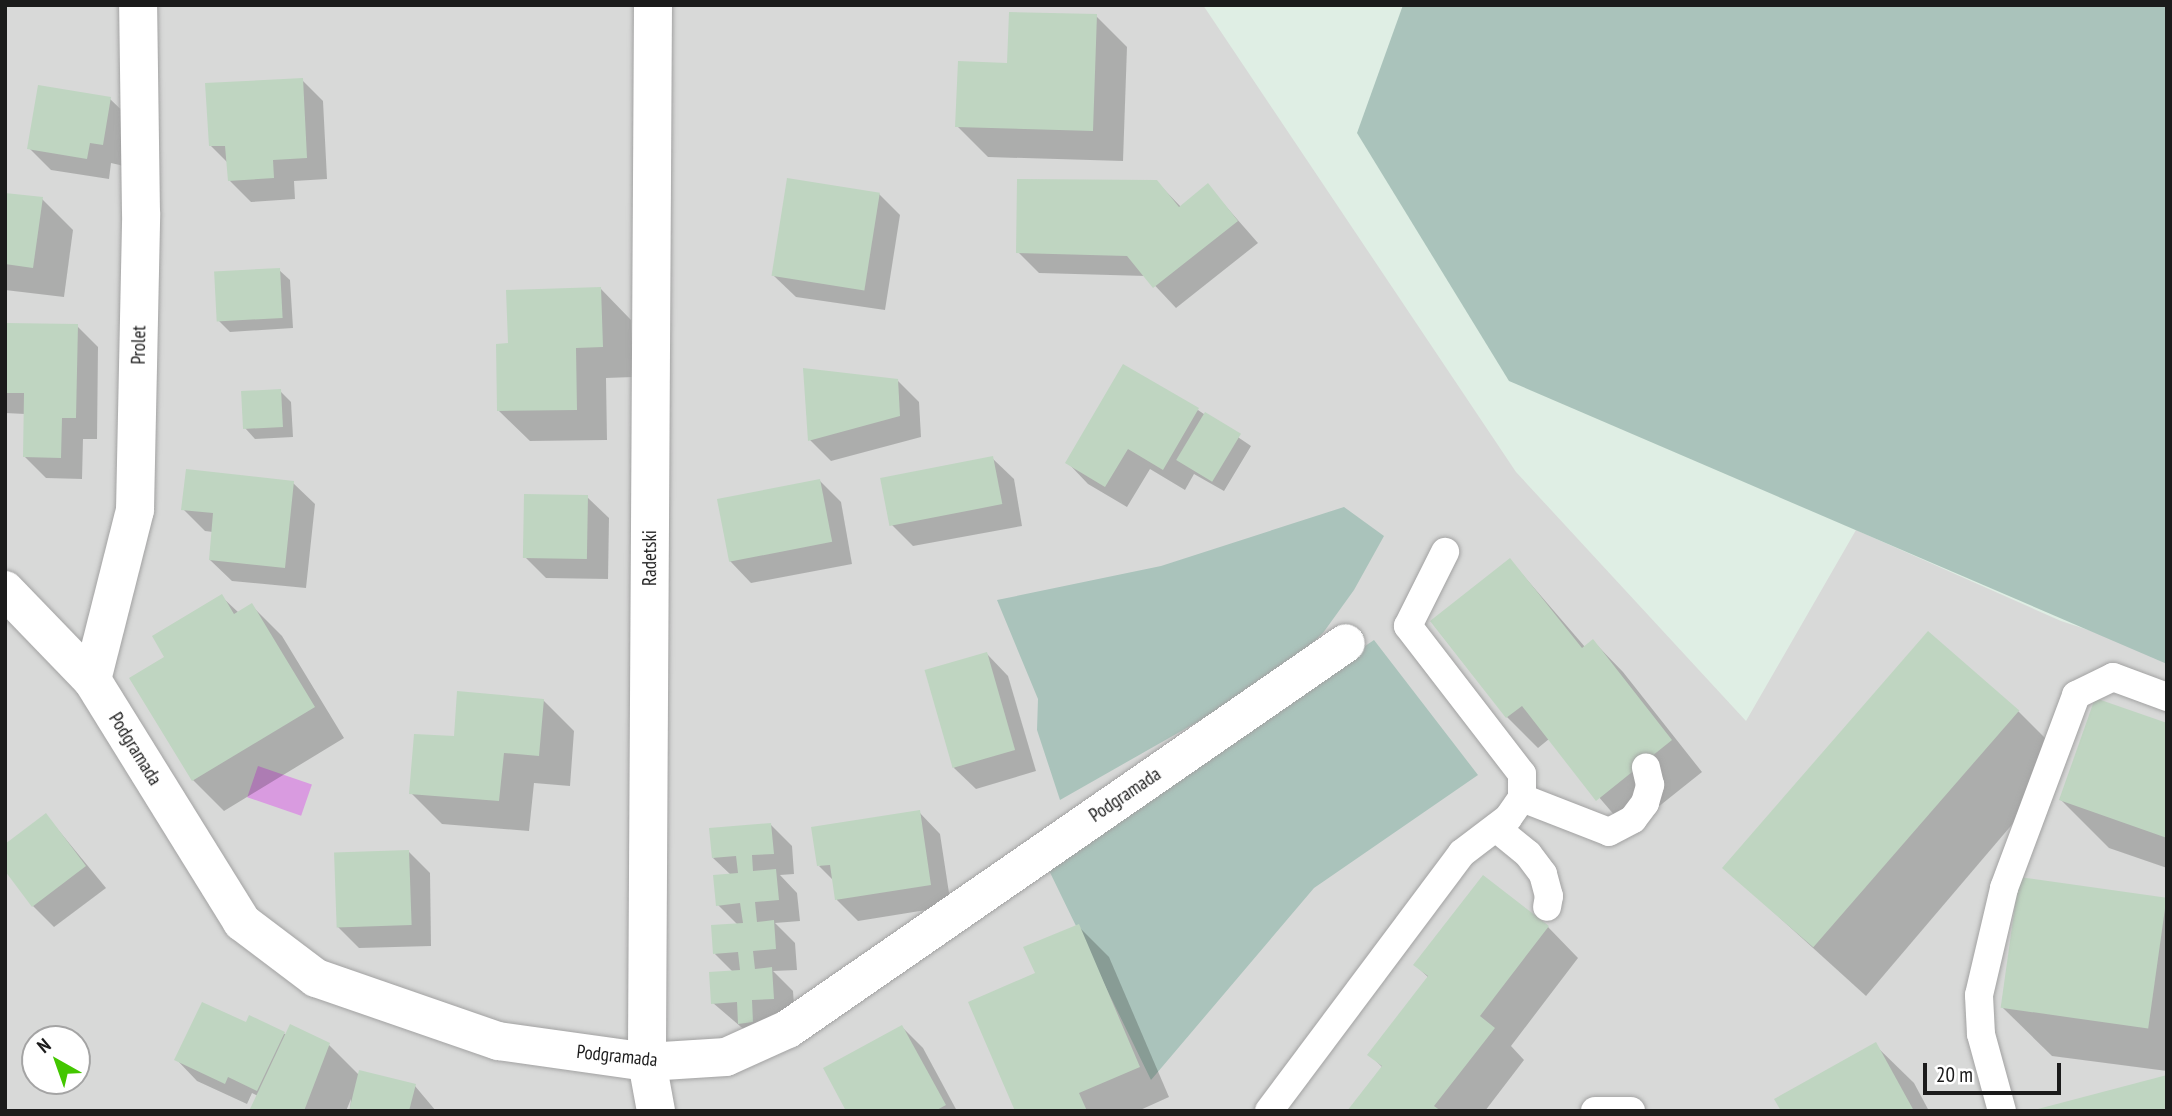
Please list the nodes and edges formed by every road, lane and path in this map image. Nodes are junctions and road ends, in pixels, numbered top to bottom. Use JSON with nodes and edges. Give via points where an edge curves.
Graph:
{"nodes":[{"id":1,"x":138,"y":5,"type":"edge"},
{"id":2,"x":653,"y":5,"type":"edge"},
{"id":3,"x":1445,"y":552,"type":"dead end"},
{"id":4,"x":5,"y":590,"type":"edge"},
{"id":5,"x":1346,"y":643,"type":"dead end"},
{"id":6,"x":92,"y":680,"type":"junction"},
{"id":7,"x":2167,"y":697,"type":"edge"},
{"id":8,"x":1646,"y":766,"type":"dead end"},
{"id":9,"x":1522,"y":798,"type":"junction"},
{"id":10,"x":1496,"y":828,"type":"junction"},
{"id":11,"x":1547,"y":907,"type":"dead end"},
{"id":12,"x":647,"y":1062,"type":"junction"},
{"id":13,"x":656,"y":1111,"type":"edge"},
{"id":14,"x":1269,"y":1111,"type":"edge"},
{"id":15,"x":1595,"y":1111,"type":"edge"},
{"id":16,"x":1631,"y":1111,"type":"edge"},
{"id":17,"x":2002,"y":1111,"type":"edge"}],
"edges":[{"from":1,"to":6,"type":"street","name":"Prolet","via":[[141,213],[135,510]]},
{"from":2,"to":12,"type":"street","name":"Radetski"},
{"from":3,"to":9,"type":"lane","via":[[1409,626],[1522,774]]},
{"from":4,"to":6,"type":"street","name":"Podgramada"},
{"from":5,"to":12,"type":"street","name":"Podgramada","via":[[788,1029],[726,1057]]},
{"from":6,"to":12,"type":"street","name":"Podgramada","via":[[242,922],[316,978],[498,1041]]},
{"from":7,"to":17,"type":"lane","via":[[2113,677],[2076,695],[2004,888],[1979,995],[1981,1034]]},
{"from":8,"to":9,"type":"lane","via":[[1650,785],[1645,803],[1633,819],[1609,832]]},
{"from":9,"to":10,"type":"lane"},
{"from":10,"to":11,"type":"lane","via":[[1544,874]]},
{"from":10,"to":14,"type":"lane","via":[[1462,853]]},
{"from":12,"to":13,"type":"street","name":"Radetski"},
{"from":15,"to":16,"type":"lane"}]}
